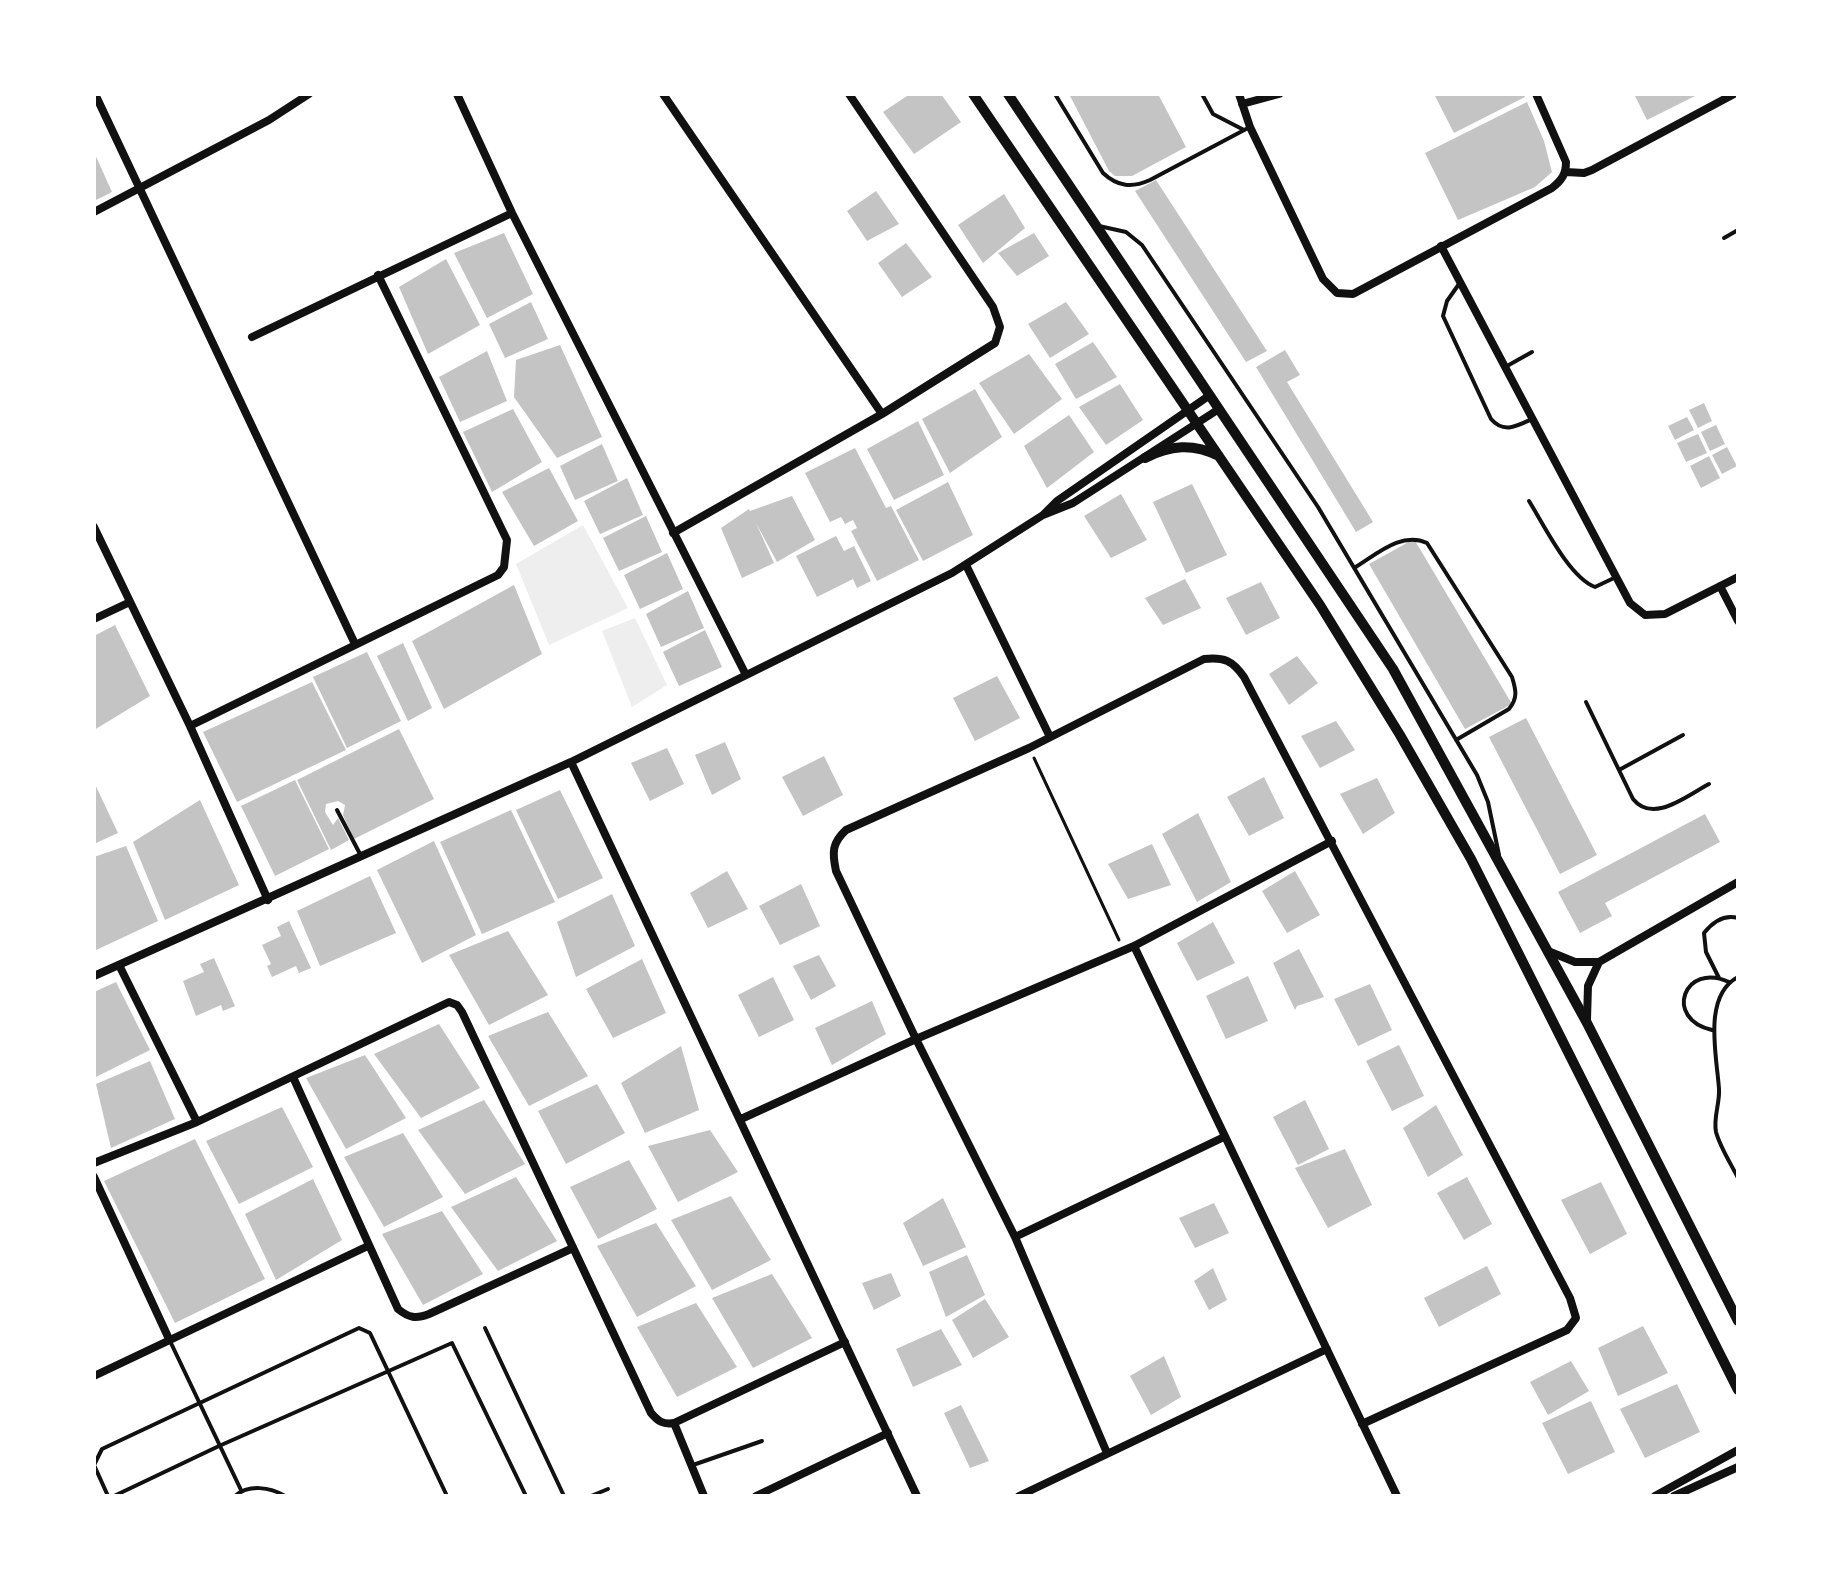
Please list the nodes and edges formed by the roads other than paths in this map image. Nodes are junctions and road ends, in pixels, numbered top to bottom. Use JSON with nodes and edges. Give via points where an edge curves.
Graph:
{"nodes":[{"id":1,"x":95,"y":94,"type":"edge"},
{"id":2,"x":309,"y":94,"type":"edge"},
{"id":3,"x":457,"y":94,"type":"edge"},
{"id":4,"x":663,"y":94,"type":"edge"},
{"id":5,"x":849,"y":94,"type":"edge"},
{"id":6,"x":973,"y":94,"type":"edge"},
{"id":7,"x":1055,"y":94,"type":"edge"},
{"id":8,"x":1202,"y":94,"type":"edge"},
{"id":9,"x":1279,"y":94,"type":"edge"},
{"id":10,"x":1536,"y":94,"type":"edge"},
{"id":11,"x":1734,"y":94,"type":"edge"},
{"id":12,"x":1008,"y":95,"type":"edge"},
{"id":13,"x":1240,"y":99,"type":"edge"},
{"id":14,"x":1247,"y":129,"type":"junction"},
{"id":15,"x":1566,"y":172,"type":"junction"},
{"id":16,"x":140,"y":188,"type":"junction"},
{"id":17,"x":94,"y":212,"type":"edge"},
{"id":18,"x":512,"y":213,"type":"junction"},
{"id":19,"x":1097,"y":226,"type":"junction"},
{"id":20,"x":1738,"y":230,"type":"edge"},
{"id":21,"x":1724,"y":238,"type":"dead end"},
{"id":22,"x":1441,"y":246,"type":"junction"},
{"id":23,"x":378,"y":275,"type":"junction"},
{"id":24,"x":1460,"y":283,"type":"junction"},
{"id":25,"x":252,"y":337,"type":"dead end"},
{"id":26,"x":1532,"y":352,"type":"dead end"},
{"id":27,"x":1505,"y":367,"type":"junction"},
{"id":28,"x":1210,"y":395,"type":"junction"},
{"id":29,"x":1219,"y":409,"type":"junction"},
{"id":30,"x":1187,"y":410,"type":"junction"},
{"id":31,"x":882,"y":414,"type":"junction"},
{"id":32,"x":1532,"y":419,"type":"junction"},
{"id":33,"x":1197,"y":423,"type":"junction"},
{"id":34,"x":1220,"y":457,"type":"junction"},
{"id":35,"x":1145,"y":458,"type":"junction"},
{"id":36,"x":1529,"y":501,"type":"dead end"},
{"id":37,"x":1043,"y":515,"type":"junction"},
{"id":38,"x":94,"y":527,"type":"edge"},
{"id":39,"x":673,"y":533,"type":"junction"},
{"id":40,"x":966,"y":565,"type":"junction"},
{"id":41,"x":1354,"y":568,"type":"junction"},
{"id":42,"x":1616,"y":577,"type":"junction"},
{"id":43,"x":1738,"y":577,"type":"edge"},
{"id":44,"x":1720,"y":586,"type":"junction"},
{"id":45,"x":130,"y":602,"type":"junction"},
{"id":46,"x":94,"y":619,"type":"edge"},
{"id":47,"x":1738,"y":621,"type":"edge"},
{"id":48,"x":355,"y":644,"type":"junction"},
{"id":49,"x":746,"y":675,"type":"junction"},
{"id":50,"x":1586,"y":702,"type":"dead end"},
{"id":51,"x":190,"y":726,"type":"junction"},
{"id":52,"x":1683,"y":735,"type":"dead end"},
{"id":53,"x":1050,"y":737,"type":"junction"},
{"id":54,"x":1456,"y":740,"type":"junction"},
{"id":55,"x":571,"y":762,"type":"junction"},
{"id":56,"x":1619,"y":770,"type":"junction"},
{"id":57,"x":1709,"y":784,"type":"dead end"},
{"id":58,"x":337,"y":810,"type":"dead end"},
{"id":59,"x":1332,"y":841,"type":"junction"},
{"id":60,"x":361,"y":856,"type":"junction"},
{"id":61,"x":1500,"y":861,"type":"junction"},
{"id":62,"x":1738,"y":882,"type":"edge"},
{"id":63,"x":268,"y":900,"type":"junction"},
{"id":64,"x":1738,"y":918,"type":"edge"},
{"id":65,"x":1134,"y":946,"type":"junction"},
{"id":66,"x":1548,"y":951,"type":"junction"},
{"id":67,"x":1599,"y":962,"type":"junction"},
{"id":68,"x":119,"y":965,"type":"junction"},
{"id":69,"x":94,"y":976,"type":"edge"},
{"id":70,"x":1738,"y":977,"type":"edge"},
{"id":71,"x":1719,"y":978,"type":"junction"},
{"id":72,"x":1729,"y":982,"type":"junction"},
{"id":73,"x":1587,"y":1023,"type":"junction"},
{"id":74,"x":1713,"y":1031,"type":"junction"},
{"id":75,"x":916,"y":1039,"type":"junction"},
{"id":76,"x":293,"y":1077,"type":"junction"},
{"id":77,"x":741,"y":1119,"type":"junction"},
{"id":78,"x":197,"y":1122,"type":"junction"},
{"id":79,"x":1224,"y":1137,"type":"junction"},
{"id":80,"x":94,"y":1163,"type":"edge"},
{"id":81,"x":94,"y":1177,"type":"edge"},
{"id":82,"x":1738,"y":1178,"type":"edge"},
{"id":83,"x":1015,"y":1237,"type":"junction"},
{"id":84,"x":368,"y":1246,"type":"junction"},
{"id":85,"x":573,"y":1248,"type":"junction"},
{"id":86,"x":1738,"y":1321,"type":"edge"},
{"id":87,"x":485,"y":1328,"type":"dead end"},
{"id":88,"x":169,"y":1339,"type":"junction"},
{"id":89,"x":845,"y":1342,"type":"junction"},
{"id":90,"x":1327,"y":1349,"type":"junction"},
{"id":91,"x":387,"y":1370,"type":"junction"},
{"id":92,"x":1734,"y":1374,"type":"edge"},
{"id":93,"x":94,"y":1376,"type":"edge"},
{"id":94,"x":1738,"y":1390,"type":"edge"},
{"id":95,"x":199,"y":1405,"type":"junction"},
{"id":96,"x":674,"y":1423,"type":"junction"},
{"id":97,"x":1362,"y":1424,"type":"junction"},
{"id":98,"x":888,"y":1433,"type":"junction"},
{"id":99,"x":762,"y":1441,"type":"dead end"},
{"id":100,"x":219,"y":1446,"type":"junction"},
{"id":101,"x":1738,"y":1450,"type":"edge"},
{"id":102,"x":1107,"y":1453,"type":"junction"},
{"id":103,"x":691,"y":1466,"type":"junction"},
{"id":104,"x":1738,"y":1467,"type":"edge"},
{"id":105,"x":608,"y":1489,"type":"dead end"},
{"id":106,"x":241,"y":1490,"type":"junction"},
{"id":107,"x":108,"y":1496,"type":"edge"},
{"id":108,"x":114,"y":1496,"type":"edge"},
{"id":109,"x":235,"y":1496,"type":"edge"},
{"id":110,"x":285,"y":1496,"type":"edge"},
{"id":111,"x":447,"y":1496,"type":"edge"},
{"id":112,"x":526,"y":1496,"type":"edge"},
{"id":113,"x":564,"y":1496,"type":"edge"},
{"id":114,"x":591,"y":1496,"type":"edge"},
{"id":115,"x":704,"y":1496,"type":"edge"},
{"id":116,"x":756,"y":1496,"type":"edge"},
{"id":117,"x":917,"y":1496,"type":"edge"},
{"id":118,"x":1019,"y":1496,"type":"edge"},
{"id":119,"x":1397,"y":1496,"type":"edge"},
{"id":120,"x":1655,"y":1496,"type":"edge"},
{"id":121,"x":1674,"y":1496,"type":"edge"}],
"edges":[{"from":1,"to":16,"type":"street"},
{"from":2,"to":16,"type":"street"},
{"from":3,"to":18,"type":"street"},
{"from":4,"to":31,"type":"street"},
{"from":5,"to":31,"type":"street","via":[[993,307],[1000,327],[995,343]]},
{"from":6,"to":30,"type":"street"},
{"from":7,"to":14,"type":"lane","via":[[1103,173],[1125,186],[1150,180]]},
{"from":8,"to":14,"type":"lane","via":[[1213,114]]},
{"from":9,"to":13,"type":"street"},
{"from":10,"to":15,"type":"street"},
{"from":11,"to":15,"type":"street","via":[[1592,170]]},
{"from":12,"to":19,"type":"street"},
{"from":13,"to":14,"type":"street"},
{"from":14,"to":22,"type":"street","via":[[1323,279],[1337,293],[1353,294]]},
{"from":15,"to":22,"type":"street","via":[[1552,188]]},
{"from":16,"to":17,"type":"street"},
{"from":16,"to":48,"type":"street"},
{"from":18,"to":23,"type":"street"},
{"from":18,"to":39,"type":"street"},
{"from":19,"to":28,"type":"street"},
{"from":19,"to":41,"type":"lane","via":[[1126,232],[1142,245]]},
{"from":20,"to":21,"type":"lane"},
{"from":22,"to":24,"type":"street"},
{"from":23,"to":25,"type":"street"},
{"from":23,"to":48,"type":"street","via":[[508,547],[498,575]]},
{"from":24,"to":27,"type":"street"},
{"from":24,"to":32,"type":"lane","via":[[1443,316],[1491,419],[1506,429]]},
{"from":26,"to":27,"type":"lane"},
{"from":27,"to":32,"type":"street"},
{"from":28,"to":29,"type":"street"},
{"from":28,"to":30,"type":"street"},
{"from":29,"to":33,"type":"street"},
{"from":29,"to":61,"type":"street","via":[[1393,669]]},
{"from":30,"to":33,"type":"street"},
{"from":30,"to":37,"type":"street"},
{"from":31,"to":39,"type":"street"},
{"from":32,"to":42,"type":"street"},
{"from":33,"to":34,"type":"street"},
{"from":33,"to":35,"type":"street"},
{"from":34,"to":35,"type":"street","via":[[1179,446]]},
{"from":34,"to":92,"type":"street","via":[[1328,618],[1471,859]]},
{"from":35,"to":37,"type":"street","via":[[1064,509]]},
{"from":36,"to":42,"type":"lane","via":[[1587,584],[1595,587]]},
{"from":37,"to":40,"type":"street"},
{"from":38,"to":45,"type":"street"},
{"from":39,"to":49,"type":"street"},
{"from":40,"to":49,"type":"street"},
{"from":40,"to":53,"type":"street"},
{"from":41,"to":54,"type":"lane"},
{"from":41,"to":54,"type":"lane","via":[[1400,541],[1427,543],[1512,677],[1517,691],[1509,709]]},
{"from":42,"to":44,"type":"street","via":[[1630,603],[1645,615],[1665,614]]},
{"from":43,"to":44,"type":"street"},
{"from":44,"to":47,"type":"street"},
{"from":45,"to":46,"type":"street"},
{"from":45,"to":51,"type":"street"},
{"from":48,"to":51,"type":"street"},
{"from":49,"to":55,"type":"street"},
{"from":50,"to":56,"type":"lane"},
{"from":51,"to":63,"type":"street"},
{"from":52,"to":56,"type":"lane"},
{"from":53,"to":59,"type":"street","via":[[1204,659],[1221,657],[1234,662],[1244,677]]},
{"from":53,"to":75,"type":"street","via":[[836,839],[836,871]]},
{"from":54,"to":61,"type":"lane","via":[[1488,802]]},
{"from":55,"to":60,"type":"street"},
{"from":55,"to":77,"type":"street"},
{"from":56,"to":57,"type":"lane","via":[[1640,808],[1650,811]]},
{"from":58,"to":60,"type":"lane"},
{"from":59,"to":65,"type":"street"},
{"from":59,"to":97,"type":"street","via":[[1576,1318],[1567,1330]]},
{"from":60,"to":63,"type":"street"},
{"from":61,"to":66,"type":"street"},
{"from":62,"to":67,"type":"street"},
{"from":63,"to":68,"type":"street"},
{"from":64,"to":71,"type":"lane","via":[[1722,919],[1704,933],[1706,952]]},
{"from":65,"to":75,"type":"street"},
{"from":65,"to":79,"type":"street"},
{"from":66,"to":67,"type":"street","via":[[1575,962]]},
{"from":66,"to":73,"type":"street"},
{"from":67,"to":73,"type":"street","via":[[1588,986]]},
{"from":68,"to":69,"type":"street"},
{"from":68,"to":78,"type":"street"},
{"from":70,"to":72,"type":"lane"},
{"from":71,"to":72,"type":"lane"},
{"from":71,"to":74,"type":"lane","via":[[1695,981],[1685,990],[1683,1002],[1692,1022]]},
{"from":72,"to":74,"type":"lane"},
{"from":73,"to":86,"type":"street"},
{"from":74,"to":82,"type":"lane","via":[[1719,1086],[1716,1133]]},
{"from":75,"to":77,"type":"street"},
{"from":75,"to":83,"type":"street"},
{"from":76,"to":78,"type":"street"},
{"from":76,"to":84,"type":"street"},
{"from":76,"to":85,"type":"street","via":[[441,1004],[457,1005]]},
{"from":77,"to":89,"type":"street"},
{"from":78,"to":80,"type":"street"},
{"from":79,"to":83,"type":"street"},
{"from":79,"to":90,"type":"street"},
{"from":81,"to":88,"type":"street"},
{"from":83,"to":102,"type":"street"},
{"from":84,"to":85,"type":"street","via":[[398,1309],[418,1318]]},
{"from":84,"to":88,"type":"street"},
{"from":85,"to":96,"type":"street","via":[[651,1413],[658,1421]]},
{"from":87,"to":113,"type":"lane"},
{"from":88,"to":93,"type":"street"},
{"from":88,"to":95,"type":"lane"},
{"from":89,"to":96,"type":"street"},
{"from":89,"to":98,"type":"street"},
{"from":90,"to":97,"type":"street"},
{"from":90,"to":102,"type":"street"},
{"from":91,"to":95,"type":"lane","via":[[370,1333],[359,1328]]},
{"from":91,"to":100,"type":"lane"},
{"from":91,"to":111,"type":"lane"},
{"from":91,"to":112,"type":"lane","via":[[455,1345]]},
{"from":92,"to":94,"type":"street"},
{"from":95,"to":100,"type":"lane"},
{"from":95,"to":107,"type":"lane","via":[[102,1449],[94,1465]]},
{"from":96,"to":103,"type":"street"},
{"from":97,"to":119,"type":"street"},
{"from":98,"to":116,"type":"street"},
{"from":98,"to":117,"type":"street"},
{"from":99,"to":103,"type":"lane"},
{"from":100,"to":106,"type":"lane"},
{"from":100,"to":108,"type":"lane"},
{"from":101,"to":120,"type":"street"},
{"from":102,"to":118,"type":"street"},
{"from":103,"to":115,"type":"street"},
{"from":104,"to":121,"type":"street"},
{"from":105,"to":114,"type":"lane"},
{"from":106,"to":109,"type":"lane"},
{"from":106,"to":110,"type":"lane","via":[[258,1487]]}]}
